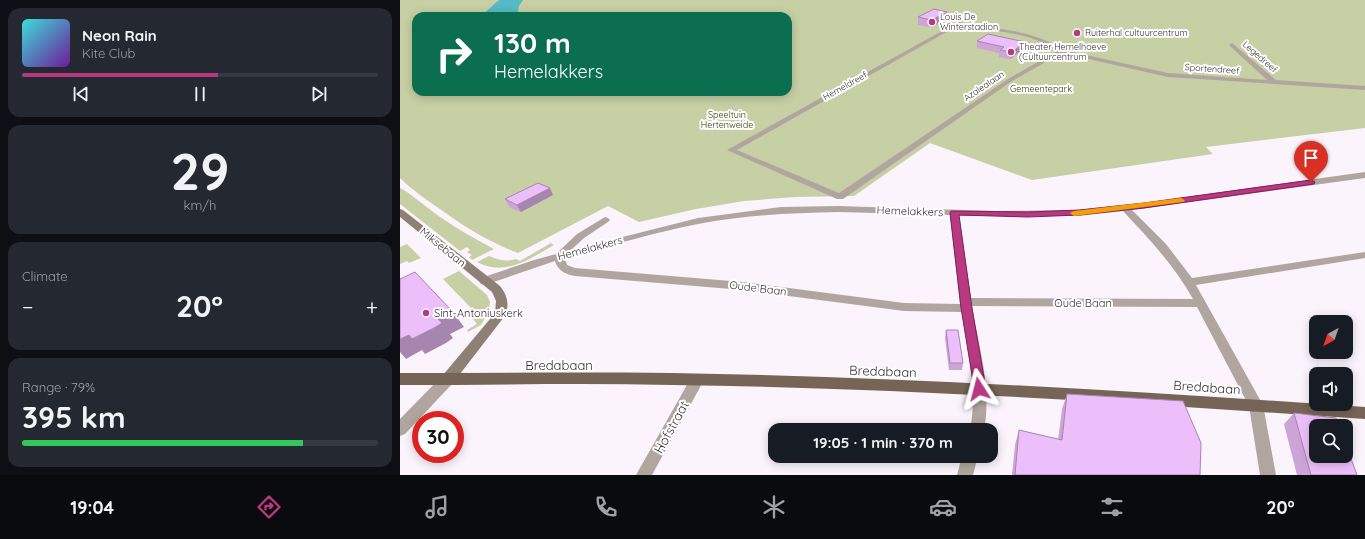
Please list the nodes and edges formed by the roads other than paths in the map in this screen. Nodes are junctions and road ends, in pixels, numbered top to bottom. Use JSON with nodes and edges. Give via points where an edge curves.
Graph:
{"nodes":[{"id":1,"x":951,"y":27,"type":"junction"},
{"id":2,"x":967,"y":27,"type":"junction"},
{"id":3,"x":1232,"y":45,"type":"dead end"},
{"id":4,"x":1061,"y":51,"type":"junction"},
{"id":5,"x":1275,"y":83,"type":"junction"},
{"id":6,"x":1365,"y":88,"type":"edge"},
{"id":7,"x":1365,"y":175,"type":"edge"},
{"id":8,"x":840,"y":197,"type":"junction"},
{"id":9,"x":1125,"y":208,"type":"junction"},
{"id":10,"x":838,"y":209,"type":"junction"},
{"id":11,"x":400,"y":212,"type":"edge"},
{"id":12,"x":954,"y":213,"type":"junction"},
{"id":13,"x":604,"y":220,"type":"dead end"},
{"id":14,"x":1365,"y":255,"type":"edge"},
{"id":15,"x":560,"y":256,"type":"junction"},
{"id":16,"x":485,"y":281,"type":"junction"},
{"id":17,"x":1189,"y":282,"type":"junction"},
{"id":18,"x":1201,"y":303,"type":"junction"},
{"id":19,"x":966,"y":305,"type":"junction"},
{"id":20,"x":400,"y":379,"type":"edge"},
{"id":21,"x":448,"y":379,"type":"junction"},
{"id":22,"x":697,"y":380,"type":"junction"},
{"id":23,"x":979,"y":389,"type":"junction"},
{"id":24,"x":1256,"y":405,"type":"junction"},
{"id":25,"x":1363,"y":414,"type":"edge"},
{"id":26,"x":978,"y":423,"type":"edge"},
{"id":27,"x":400,"y":429,"type":"edge"},
{"id":28,"x":968,"y":463,"type":"edge"},
{"id":29,"x":644,"y":475,"type":"edge"},
{"id":30,"x":964,"y":475,"type":"edge"},
{"id":31,"x":1268,"y":475,"type":"edge"}],
"edges":[{"from":1,"to":2,"type":"street"},
{"from":1,"to":2,"type":"street","name":"Hemeldreef","via":[[959,22]]},
{"from":1,"to":8,"type":"street","name":"Hemeldreef","via":[[730,150]]},
{"from":2,"to":4,"type":"street","via":[[1035,37]]},
{"from":3,"to":5,"type":"street","name":"Legedreef"},
{"from":4,"to":5,"type":"street","name":"Sportendreef","via":[[1160,74]]},
{"from":4,"to":8,"type":"street","name":"Azalealaan","via":[[1010,80]]},
{"from":5,"to":6,"type":"street","name":"Sportendreef"},
{"from":7,"to":9,"type":"street","name":"Hemelakkers"},
{"from":8,"to":10,"type":"street"},
{"from":9,"to":12,"type":"street","name":"Hemelakkers","via":[[1056,214]]},
{"from":9,"to":17,"type":"street","via":[[1162,246]]},
{"from":10,"to":12,"type":"street","name":"Hemelakkers"},
{"from":10,"to":15,"type":"street","name":"Hemelakkers","via":[[781,210],[724,216]]},
{"from":11,"to":16,"type":"main road","name":"Miksebaan"},
{"from":12,"to":19,"type":"street"},
{"from":13,"to":15,"type":"street","via":[[569,244]]},
{"from":14,"to":17,"type":"street"},
{"from":15,"to":16,"type":"street","name":"Hemelakkers"},
{"from":15,"to":19,"type":"street","name":"Oude Baan","via":[[560,263],[567,271],[743,286],[904,306]]},
{"from":16,"to":21,"type":"main road","name":"Miksebaan","via":[[501,295],[504,302],[500,314]]},
{"from":17,"to":18,"type":"street"},
{"from":18,"to":19,"type":"street","name":"Oude Baan"},
{"from":18,"to":24,"type":"street"},
{"from":19,"to":23,"type":"street"},
{"from":20,"to":21,"type":"main road","name":"Bredabaan"},
{"from":21,"to":22,"type":"main road","name":"Bredabaan"},
{"from":21,"to":27,"type":"street"},
{"from":22,"to":23,"type":"main road","name":"Bredabaan"},
{"from":22,"to":29,"type":"street","name":"Hofstraat"},
{"from":23,"to":24,"type":"main road","name":"Bredabaan"},
{"from":23,"to":26,"type":"street"},
{"from":24,"to":25,"type":"main road","name":"Bredabaan"},
{"from":24,"to":31,"type":"street"},
{"from":28,"to":30,"type":"street"}]}
